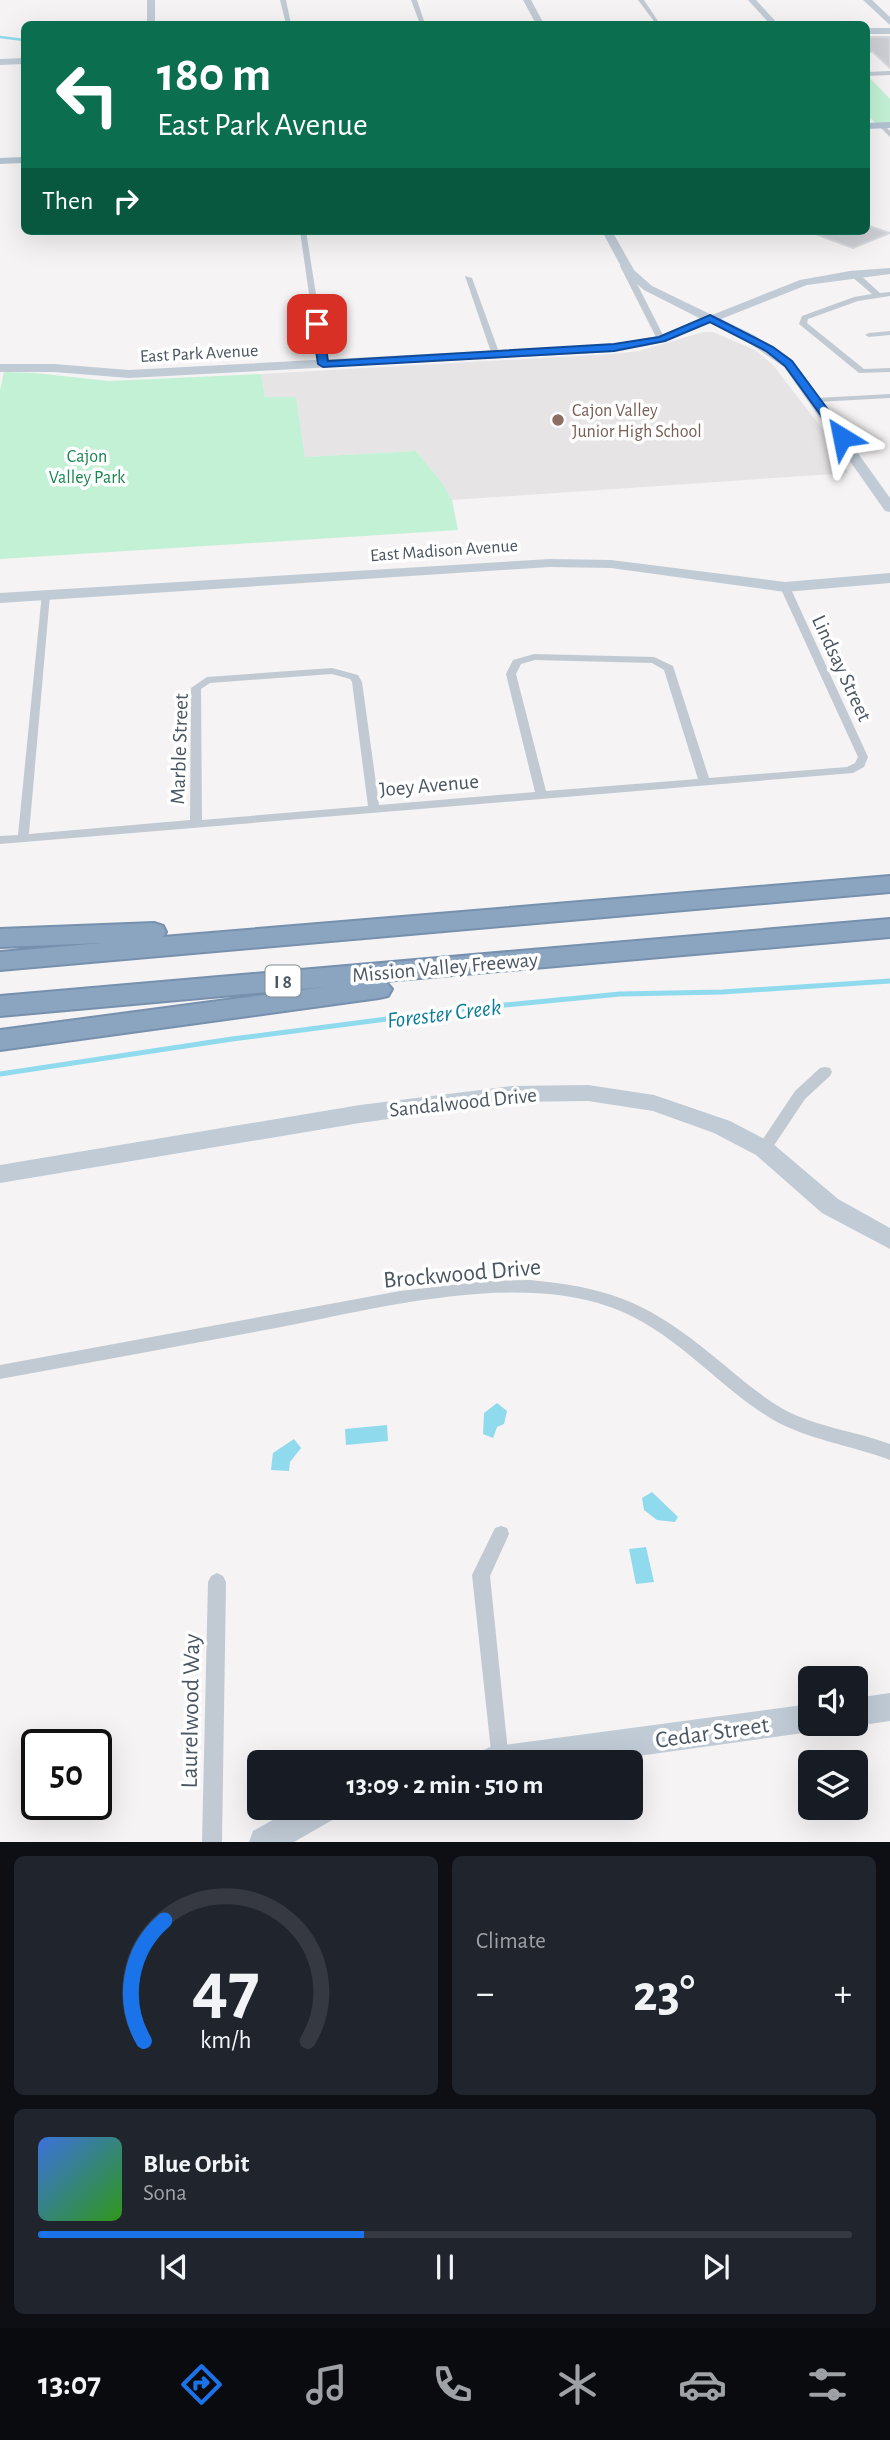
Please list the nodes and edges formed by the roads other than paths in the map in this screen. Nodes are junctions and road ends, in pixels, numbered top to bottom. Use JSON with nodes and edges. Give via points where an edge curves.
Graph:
{"nodes":[{"id":1,"x":151,"y":0,"type":"edge"},
{"id":2,"x":283,"y":0,"type":"edge"},
{"id":3,"x":414,"y":0,"type":"edge"},
{"id":4,"x":527,"y":0,"type":"edge"},
{"id":5,"x":641,"y":0,"type":"edge"},
{"id":6,"x":752,"y":0,"type":"edge"},
{"id":7,"x":867,"y":0,"type":"edge"},
{"id":8,"x":151,"y":21,"type":"edge"},
{"id":9,"x":288,"y":21,"type":"edge"},
{"id":10,"x":422,"y":21,"type":"edge"},
{"id":11,"x":538,"y":21,"type":"edge"},
{"id":12,"x":656,"y":21,"type":"edge"},
{"id":13,"x":771,"y":21,"type":"edge"},
{"id":14,"x":890,"y":22,"type":"edge"},
{"id":15,"x":890,"y":31,"type":"edge"},
{"id":16,"x":870,"y":32,"type":"edge"},
{"id":17,"x":21,"y":61,"type":"edge"},
{"id":18,"x":0,"y":62,"type":"edge"},
{"id":19,"x":890,"y":73,"type":"edge"},
{"id":20,"x":870,"y":74,"type":"edge"},
{"id":21,"x":886,"y":125,"type":"edge"},
{"id":22,"x":890,"y":135,"type":"edge"},
{"id":23,"x":21,"y":160,"type":"edge"},
{"id":24,"x":0,"y":161,"type":"edge"},
{"id":25,"x":21,"y":167,"type":"edge"},
{"id":26,"x":0,"y":168,"type":"edge"},
{"id":27,"x":304,"y":235,"type":"edge"},
{"id":28,"x":609,"y":235,"type":"edge"},
{"id":29,"x":623,"y":262,"type":"junction"},
{"id":30,"x":890,"y":271,"type":"edge"},
{"id":31,"x":854,"y":274,"type":"junction"},
{"id":32,"x":468,"y":278,"type":"dead end"},
{"id":33,"x":890,"y":294,"type":"edge"},
{"id":34,"x":877,"y":295,"type":"junction"},
{"id":35,"x":710,"y":318,"type":"junction"},
{"id":36,"x":803,"y":324,"type":"joint"},
{"id":37,"x":890,"y":333,"type":"edge"},
{"id":38,"x":869,"y":335,"type":"dead end"},
{"id":39,"x":661,"y":339,"type":"junction"},
{"id":40,"x":496,"y":355,"type":"junction"},
{"id":41,"x":323,"y":364,"type":"junction"},
{"id":42,"x":0,"y":368,"type":"edge"},
{"id":43,"x":879,"y":370,"type":"joint"},
{"id":44,"x":890,"y":370,"type":"edge"},
{"id":45,"x":890,"y":396,"type":"edge"},
{"id":46,"x":816,"y":400,"type":"junction"},
{"id":47,"x":890,"y":508,"type":"edge"},
{"id":48,"x":890,"y":578,"type":"edge"},
{"id":49,"x":785,"y":587,"type":"junction"},
{"id":50,"x":45,"y":595,"type":"junction"},
{"id":51,"x":0,"y":598,"type":"edge"},
{"id":52,"x":860,"y":765,"type":"joint"},
{"id":53,"x":704,"y":781,"type":"junction"},
{"id":54,"x":541,"y":794,"type":"junction"},
{"id":55,"x":374,"y":809,"type":"junction"},
{"id":56,"x":196,"y":823,"type":"junction"},
{"id":57,"x":23,"y":838,"type":"junction"},
{"id":58,"x":0,"y":840,"type":"edge"},
{"id":59,"x":890,"y":884,"type":"edge"},
{"id":60,"x":480,"y":918,"type":"junction"},
{"id":61,"x":890,"y":928,"type":"edge"},
{"id":62,"x":0,"y":938,"type":"edge"},
{"id":63,"x":890,"y":945,"type":"edge"},
{"id":64,"x":665,"y":948,"type":"junction"},
{"id":65,"x":566,"y":957,"type":"junction"},
{"id":66,"x":0,"y":961,"type":"edge"},
{"id":67,"x":0,"y":1006,"type":"edge"},
{"id":68,"x":0,"y":1040,"type":"edge"},
{"id":69,"x":825,"y":1072,"type":"dead end"},
{"id":70,"x":764,"y":1149,"type":"junction"},
{"id":71,"x":0,"y":1174,"type":"edge"},
{"id":72,"x":890,"y":1239,"type":"edge"},
{"id":73,"x":0,"y":1372,"type":"edge"},
{"id":74,"x":890,"y":1452,"type":"edge"},
{"id":75,"x":501,"y":1534,"type":"dead end"},
{"id":76,"x":217,"y":1582,"type":"dead end"},
{"id":77,"x":890,"y":1707,"type":"edge"},
{"id":78,"x":868,"y":1710,"type":"edge"},
{"id":79,"x":798,"y":1720,"type":"edge"},
{"id":80,"x":494,"y":1750,"type":"edge"},
{"id":81,"x":576,"y":1750,"type":"edge"},
{"id":82,"x":302,"y":1820,"type":"edge"},
{"id":83,"x":212,"y":1842,"type":"edge"},
{"id":84,"x":264,"y":1842,"type":"edge"}],
"edges":[{"from":1,"to":8,"type":"street"},
{"from":2,"to":9,"type":"street"},
{"from":3,"to":10,"type":"street"},
{"from":4,"to":11,"type":"street"},
{"from":5,"to":12,"type":"street"},
{"from":6,"to":13,"type":"street"},
{"from":7,"to":14,"type":"street"},
{"from":15,"to":16,"type":"street"},
{"from":17,"to":18,"type":"street"},
{"from":19,"to":20,"type":"street"},
{"from":21,"to":22,"type":"street"},
{"from":23,"to":24,"type":"main road"},
{"from":25,"to":26,"type":"main road"},
{"from":27,"to":41,"type":"street"},
{"from":28,"to":29,"type":"street"},
{"from":29,"to":35,"type":"street","via":[[648,288]]},
{"from":29,"to":39,"type":"street"},
{"from":30,"to":31,"type":"street","name":"East Park Avenue"},
{"from":31,"to":34,"type":"street"},
{"from":31,"to":35,"type":"street","name":"East Park Avenue","via":[[782,289]]},
{"from":32,"to":40,"type":"street"},
{"from":33,"to":34,"type":"street"},
{"from":34,"to":36,"type":"street","via":[[805,318]]},
{"from":35,"to":39,"type":"street","name":"East Park Avenue"},
{"from":35,"to":46,"type":"street","via":[[769,349],[788,364]]},
{"from":36,"to":43,"type":"street","via":[[862,371]]},
{"from":37,"to":38,"type":"street"},
{"from":39,"to":40,"type":"street","name":"East Park Avenue","via":[[614,348]]},
{"from":40,"to":41,"type":"street","name":"East Park Avenue"},
{"from":41,"to":42,"type":"street","name":"East Park Avenue","via":[[129,374]]},
{"from":43,"to":44,"type":"street"},
{"from":45,"to":46,"type":"street"},
{"from":46,"to":47,"type":"street"},
{"from":48,"to":49,"type":"street","name":"East Madison Avenue"},
{"from":49,"to":50,"type":"street","name":"East Madison Avenue","via":[[611,564],[550,563]]},
{"from":49,"to":52,"type":"street","name":"Lindsay Street","via":[[863,757]]},
{"from":50,"to":51,"type":"street","name":"East Madison Avenue"},
{"from":50,"to":57,"type":"street"},
{"from":52,"to":53,"type":"street","name":"Joey Avenue","via":[[849,770]]},
{"from":53,"to":54,"type":"street","name":"Joey Avenue"},
{"from":53,"to":54,"type":"street","via":[[669,668],[654,660],[534,657],[517,662],[512,674]]},
{"from":54,"to":55,"type":"street","name":"Joey Avenue"},
{"from":55,"to":56,"type":"street","name":"Joey Avenue"},
{"from":55,"to":56,"type":"street","name":"Marble Street","via":[[354,677],[332,671],[207,680],[195,688]]},
{"from":56,"to":57,"type":"street","name":"Joey Avenue"},
{"from":57,"to":58,"type":"street","name":"Joey Avenue"},
{"from":59,"to":60,"type":"highway","number":"I 8"},
{"from":60,"to":62,"type":"highway"},
{"from":60,"to":66,"type":"highway","number":"I 8"},
{"from":61,"to":64,"type":"highway","name":"Mission Valley Freeway","number":"I 8"},
{"from":63,"to":64,"type":"highway"},
{"from":64,"to":65,"type":"highway","name":"Mission Valley Freeway","number":"I 8"},
{"from":65,"to":67,"type":"highway","name":"Mission Valley Freeway","number":"I 8"},
{"from":65,"to":68,"type":"highway","via":[[398,987]]},
{"from":69,"to":70,"type":"street","via":[[800,1095]]},
{"from":70,"to":71,"type":"street","name":"Sandalwood Drive","via":[[666,1106],[566,1092],[512,1094],[360,1114]]},
{"from":70,"to":72,"type":"street","name":"Sandalwood Drive","via":[[830,1206]]},
{"from":73,"to":74,"type":"street","name":"Brockwood Drive","via":[[419,1295],[540,1286],[585,1293],[636,1311],[660,1323],[779,1415],[817,1432]]},
{"from":75,"to":80,"type":"street","via":[[481,1575]]},
{"from":76,"to":83,"type":"street","name":"Laurelwood Way"},
{"from":77,"to":78,"type":"street"},
{"from":79,"to":81,"type":"street","name":"Cedar Street"},
{"from":82,"to":84,"type":"street"}]}
